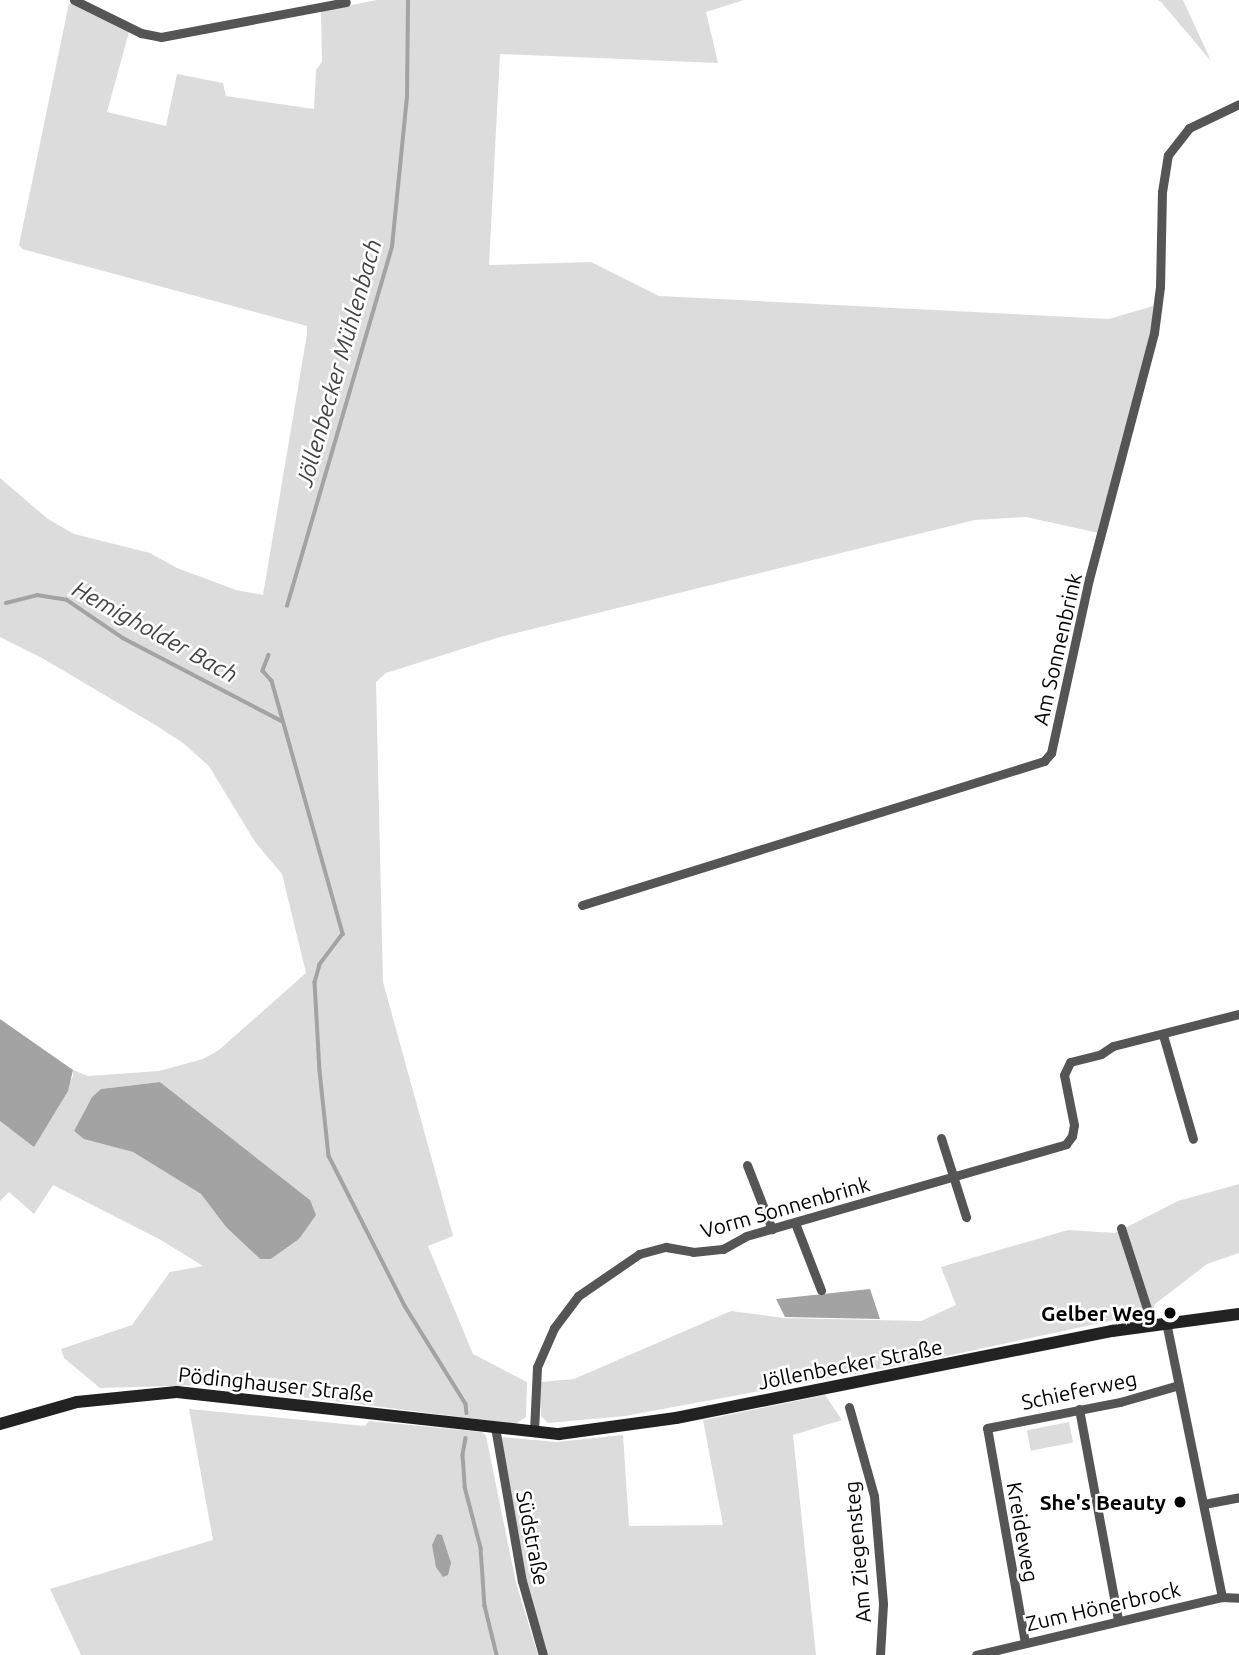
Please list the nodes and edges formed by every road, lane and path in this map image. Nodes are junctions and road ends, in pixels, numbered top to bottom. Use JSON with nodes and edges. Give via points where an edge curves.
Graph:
{"nodes":[{"id":1,"x":74,"y":0,"type":"edge"},
{"id":2,"x":346,"y":2,"type":"dead end"},
{"id":3,"x":1239,"y":104,"type":"edge"},
{"id":4,"x":582,"y":905,"type":"dead end"},
{"id":5,"x":1239,"y":1014,"type":"edge"},
{"id":6,"x":1163,"y":1035,"type":"junction"},
{"id":7,"x":941,"y":1138,"type":"dead end"},
{"id":8,"x":1193,"y":1139,"type":"dead end"},
{"id":9,"x":747,"y":1165,"type":"dead end"},
{"id":10,"x":953,"y":1177,"type":"junction"},
{"id":11,"x":966,"y":1217,"type":"dead end"},
{"id":12,"x":795,"y":1223,"type":"junction"},
{"id":13,"x":1121,"y":1228,"type":"dead end"},
{"id":14,"x":772,"y":1229,"type":"junction"},
{"id":15,"x":821,"y":1290,"type":"dead end"},
{"id":16,"x":1239,"y":1314,"type":"edge"},
{"id":17,"x":1166,"y":1322,"type":"junction"},
{"id":18,"x":1152,"y":1324,"type":"junction"},
{"id":19,"x":1179,"y":1385,"type":"junction"},
{"id":20,"x":849,"y":1407,"type":"dead end"},
{"id":21,"x":1079,"y":1409,"type":"junction"},
{"id":22,"x":0,"y":1424,"type":"edge"},
{"id":23,"x":467,"y":1425,"type":"joint"},
{"id":24,"x":495,"y":1427,"type":"junction"},
{"id":25,"x":986,"y":1427,"type":"joint"},
{"id":26,"x":534,"y":1431,"type":"junction"},
{"id":27,"x":1239,"y":1497,"type":"edge"},
{"id":28,"x":1204,"y":1504,"type":"junction"},
{"id":29,"x":1222,"y":1597,"type":"junction"},
{"id":30,"x":1239,"y":1598,"type":"edge"},
{"id":31,"x":1118,"y":1620,"type":"junction"},
{"id":32,"x":1025,"y":1643,"type":"junction"},
{"id":33,"x":543,"y":1655,"type":"edge"},
{"id":34,"x":880,"y":1655,"type":"edge"},
{"id":35,"x":976,"y":1655,"type":"edge"}],
"edges":[{"from":1,"to":2,"type":"street","via":[[141,33],[161,37]]},
{"from":3,"to":4,"type":"street","name":"Am Sonnenbrink","via":[[1189,128],[1168,155],[1154,333],[1095,561],[1052,753],[1044,761]]},
{"from":5,"to":6,"type":"street"},
{"from":6,"to":8,"type":"street"},
{"from":6,"to":10,"type":"street","name":"Vorm Sonnenbrink","via":[[1113,1045],[1101,1054],[1070,1062],[1064,1075],[1074,1125],[1066,1144]]},
{"from":7,"to":10,"type":"street"},
{"from":9,"to":14,"type":"street"},
{"from":10,"to":11,"type":"street"},
{"from":10,"to":12,"type":"street","name":"Vorm Sonnenbrink"},
{"from":12,"to":14,"type":"street","name":"Vorm Sonnenbrink"},
{"from":12,"to":15,"type":"street"},
{"from":13,"to":18,"type":"street"},
{"from":14,"to":26,"type":"street","name":"Vorm Sonnenbrink","via":[[723,1249],[692,1252],[666,1247],[639,1254],[578,1296],[554,1328],[540,1359],[534,1388]]},
{"from":16,"to":17,"type":"main road","name":"Jöllenbecker Straße"},
{"from":17,"to":18,"type":"main road","name":"Jöllenbecker Straße"},
{"from":17,"to":19,"type":"street"},
{"from":18,"to":26,"type":"main road","name":"Jöllenbecker Straße","via":[[676,1418],[559,1434]]},
{"from":19,"to":21,"type":"street","name":"Schieferweg"},
{"from":19,"to":28,"type":"street"},
{"from":20,"to":34,"type":"street","name":"Am Ziegensteg","via":[[874,1496],[883,1604]]},
{"from":21,"to":25,"type":"street","name":"Schieferweg"},
{"from":21,"to":31,"type":"street"},
{"from":22,"to":23,"type":"main road","name":"Pödinghauser Straße","via":[[77,1402],[177,1392]]},
{"from":23,"to":24,"type":"main road","name":"Jöllenbecker Straße"},
{"from":24,"to":26,"type":"main road","name":"Jöllenbecker Straße"},
{"from":24,"to":33,"type":"street","name":"Südstraße","via":[[522,1581]]},
{"from":25,"to":32,"type":"street","name":"Kreideweg"},
{"from":27,"to":28,"type":"street"},
{"from":28,"to":29,"type":"street"},
{"from":29,"to":30,"type":"street","name":"Zum Hönerbrock"},
{"from":29,"to":31,"type":"street","name":"Zum Hönerbrock"},
{"from":31,"to":32,"type":"street","name":"Zum Hönerbrock"},
{"from":32,"to":35,"type":"street","name":"Zum Hönerbrock"}]}
